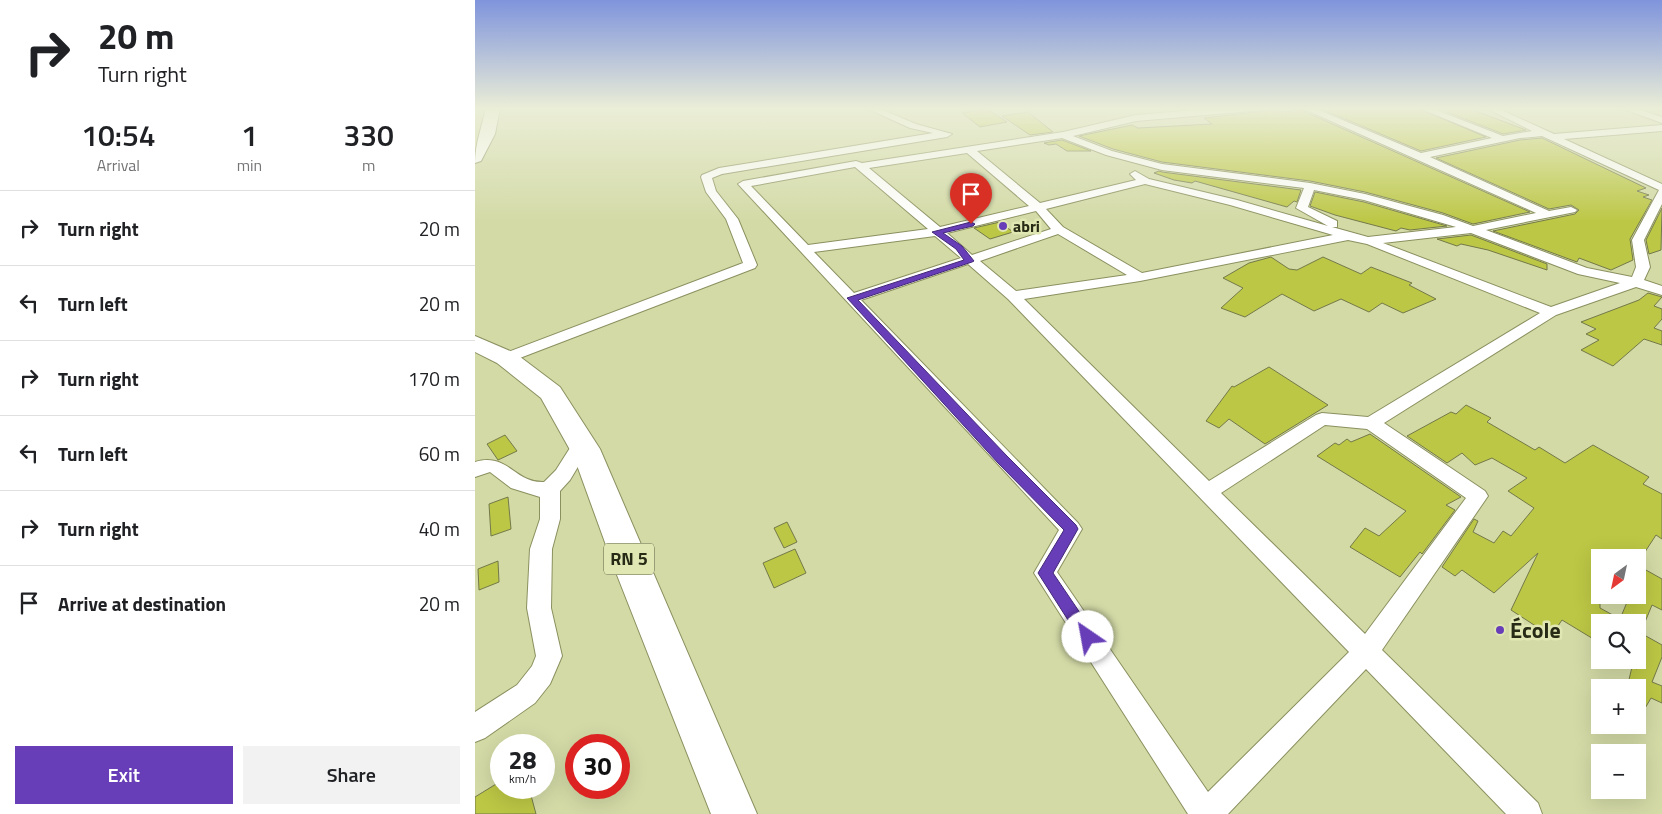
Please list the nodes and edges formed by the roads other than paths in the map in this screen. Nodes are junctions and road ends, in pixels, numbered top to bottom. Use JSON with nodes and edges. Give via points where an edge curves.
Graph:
{"nodes":[{"id":1,"x":481,"y":146,"type":"edge"},
{"id":2,"x":873,"y":146,"type":"edge"},
{"id":3,"x":988,"y":146,"type":"edge"},
{"id":4,"x":1084,"y":146,"type":"edge"},
{"id":5,"x":1091,"y":146,"type":"edge"},
{"id":6,"x":1396,"y":146,"type":"edge"},
{"id":7,"x":1469,"y":146,"type":"edge"},
{"id":8,"x":1571,"y":146,"type":"edge"},
{"id":9,"x":968,"y":149,"type":"junction"},
{"id":10,"x":1420,"y":156,"type":"junction"},
{"id":11,"x":475,"y":158,"type":"edge"},
{"id":12,"x":861,"y":166,"type":"junction"},
{"id":13,"x":1145,"y":181,"type":"junction"},
{"id":14,"x":1310,"y":186,"type":"junction"},
{"id":15,"x":1662,"y":188,"type":"edge"},
{"id":16,"x":1662,"y":193,"type":"edge"},
{"id":17,"x":1039,"y":208,"type":"junction"},
{"id":18,"x":1571,"y":210,"type":"dead end"},
{"id":19,"x":1549,"y":215,"type":"junction"},
{"id":20,"x":1475,"y":229,"type":"junction"},
{"id":21,"x":1059,"y":230,"type":"junction"},
{"id":22,"x":936,"y":232,"type":"junction"},
{"id":23,"x":1348,"y":236,"type":"junction"},
{"id":24,"x":1368,"y":241,"type":"junction"},
{"id":25,"x":805,"y":249,"type":"junction"},
{"id":26,"x":969,"y":261,"type":"junction"},
{"id":27,"x":1140,"y":277,"type":"junction"},
{"id":28,"x":1636,"y":282,"type":"junction"},
{"id":29,"x":1662,"y":291,"type":"edge"},
{"id":30,"x":1013,"y":296,"type":"junction"},
{"id":31,"x":851,"y":298,"type":"junction"},
{"id":32,"x":1551,"y":312,"type":"junction"},
{"id":33,"x":475,"y":343,"type":"edge"},
{"id":34,"x":506,"y":358,"type":"junction"},
{"id":35,"x":1371,"y":422,"type":"junction"},
{"id":36,"x":582,"y":445,"type":"junction"},
{"id":37,"x":475,"y":470,"type":"edge"},
{"id":38,"x":550,"y":488,"type":"junction"},
{"id":39,"x":1207,"y":492,"type":"junction"},
{"id":40,"x":1367,"y":652,"type":"junction"},
{"id":41,"x":475,"y":728,"type":"edge"},
{"id":42,"x":734,"y":814,"type":"edge"},
{"id":43,"x":1206,"y":814,"type":"edge"},
{"id":44,"x":1527,"y":814,"type":"edge"}],
"edges":[{"from":1,"to":11,"type":"main road"},
{"from":2,"to":34,"type":"street","via":[[719,171],[706,177],[711,192],[732,219],[750,265]]},
{"from":3,"to":9,"type":"street"},
{"from":4,"to":13,"type":"street"},
{"from":5,"to":14,"type":"street","via":[[1161,167]]},
{"from":6,"to":10,"type":"street"},
{"from":7,"to":10,"type":"street"},
{"from":8,"to":15,"type":"street"},
{"from":9,"to":12,"type":"street"},
{"from":9,"to":17,"type":"street"},
{"from":10,"to":19,"type":"street"},
{"from":12,"to":22,"type":"street"},
{"from":12,"to":25,"type":"street","via":[[856,164],[743,184]]},
{"from":13,"to":17,"type":"street"},
{"from":13,"to":23,"type":"street","via":[[1233,202]]},
{"from":14,"to":20,"type":"street","via":[[1402,207]]},
{"from":14,"to":24,"type":"street","via":[[1302,208]]},
{"from":16,"to":28,"type":"street","via":[[1638,240],[1643,267]]},
{"from":17,"to":21,"type":"street"},
{"from":17,"to":22,"type":"street"},
{"from":18,"to":19,"type":"street"},
{"from":19,"to":20,"type":"street"},
{"from":20,"to":24,"type":"street"},
{"from":20,"to":28,"type":"street","via":[[1583,271]]},
{"from":21,"to":26,"type":"street"},
{"from":21,"to":27,"type":"street"},
{"from":22,"to":25,"type":"street"},
{"from":22,"to":26,"type":"street","via":[[959,248]]},
{"from":23,"to":24,"type":"street"},
{"from":23,"to":27,"type":"street"},
{"from":24,"to":32,"type":"street"},
{"from":25,"to":31,"type":"street"},
{"from":26,"to":30,"type":"street"},
{"from":26,"to":31,"type":"street"},
{"from":27,"to":30,"type":"street"},
{"from":28,"to":29,"type":"street"},
{"from":28,"to":32,"type":"street"},
{"from":30,"to":39,"type":"street"},
{"from":31,"to":43,"type":"street","via":[[1071,529],[1045,573]]},
{"from":32,"to":35,"type":"street"},
{"from":33,"to":34,"type":"main road","number":"RN 5"},
{"from":34,"to":36,"type":"main road","number":"RN 5","via":[[551,393]]},
{"from":35,"to":39,"type":"street","via":[[1322,419]]},
{"from":35,"to":40,"type":"street","via":[[1478,496]]},
{"from":36,"to":38,"type":"street"},
{"from":36,"to":42,"type":"main road","number":"RN 5"},
{"from":37,"to":38,"type":"street","via":[[495,466],[508,477],[528,486],[543,490]]},
{"from":38,"to":41,"type":"street","via":[[549,518],[541,549],[539,608],[549,656],[541,675],[526,694]]},
{"from":39,"to":40,"type":"street"},
{"from":40,"to":43,"type":"street"},
{"from":40,"to":44,"type":"street"}]}
